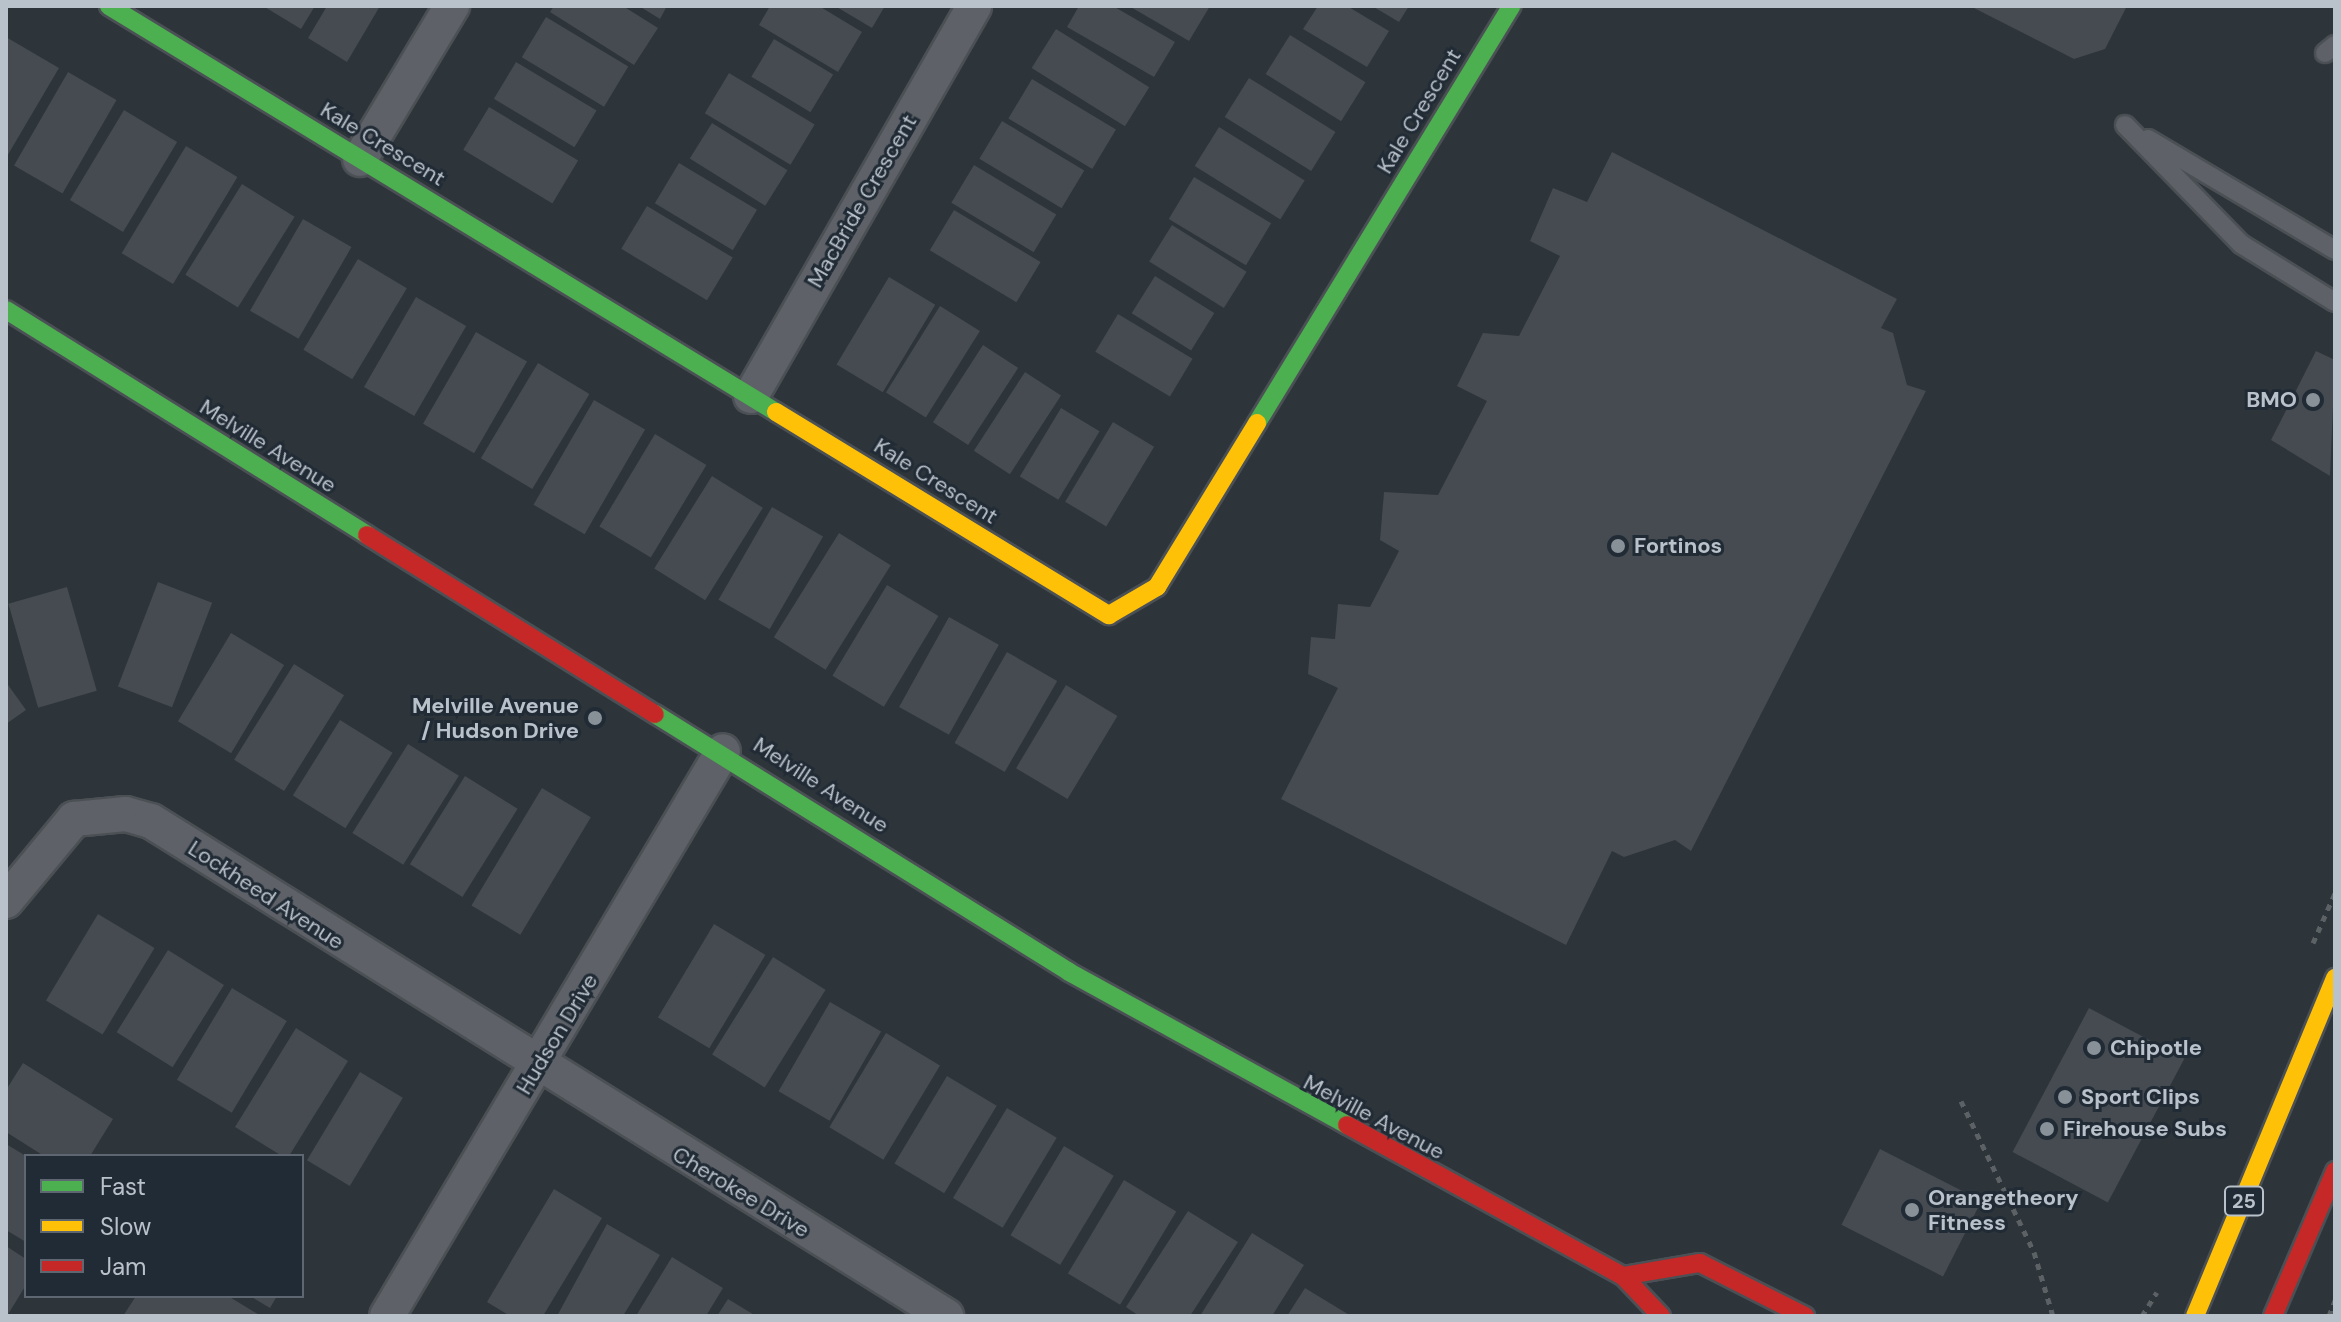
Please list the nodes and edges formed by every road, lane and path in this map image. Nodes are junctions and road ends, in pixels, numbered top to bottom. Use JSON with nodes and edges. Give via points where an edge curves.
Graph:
{"nodes":[{"id":1,"x":109,"y":6,"type":"edge"},
{"id":2,"x":452,"y":6,"type":"edge"},
{"id":3,"x":974,"y":6,"type":"edge"},
{"id":4,"x":1512,"y":6,"type":"edge"},
{"id":5,"x":360,"y":159,"type":"junction"},
{"id":6,"x":2335,"y":250,"type":"edge"},
{"id":7,"x":2335,"y":302,"type":"edge"},
{"id":8,"x":6,"y":310,"type":"edge"},
{"id":9,"x":751,"y":396,"type":"junction"},
{"id":10,"x":723,"y":751,"type":"junction"},
{"id":11,"x":6,"y":901,"type":"edge"},
{"id":12,"x":2335,"y":978,"type":"edge"},
{"id":13,"x":538,"y":1067,"type":"junction"},
{"id":14,"x":1961,"y":1101,"type":"dead end"},
{"id":15,"x":2335,"y":1171,"type":"edge"},
{"id":16,"x":1623,"y":1276,"type":"junction"},
{"id":17,"x":2335,"y":1300,"type":"edge"},
{"id":18,"x":387,"y":1316,"type":"edge"},
{"id":19,"x":946,"y":1316,"type":"edge"},
{"id":20,"x":1661,"y":1316,"type":"edge"},
{"id":21,"x":1805,"y":1316,"type":"edge"},
{"id":22,"x":2053,"y":1316,"type":"edge"},
{"id":23,"x":2195,"y":1316,"type":"edge"},
{"id":24,"x":2273,"y":1316,"type":"edge"},
{"id":25,"x":2329,"y":1316,"type":"edge"}],
"edges":[{"from":1,"to":5,"type":"street","name":"Kale Crescent"},
{"from":2,"to":5,"type":"street"},
{"from":3,"to":9,"type":"street","name":"MacBride Crescent"},
{"from":4,"to":9,"type":"street","name":"Kale Crescent","via":[[1157,587],[1109,615]]},
{"from":5,"to":9,"type":"street","name":"Kale Crescent"},
{"from":6,"to":7,"type":"lane","via":[[2125,125],[2241,244]]},
{"from":8,"to":10,"type":"street","name":"Melville Avenue"},
{"from":10,"to":13,"type":"street","name":"Hudson Drive"},
{"from":10,"to":16,"type":"street","name":"Melville Avenue","via":[[1069,972]]},
{"from":11,"to":13,"type":"street","name":"Lockheed Avenue","via":[[74,819],[126,814],[151,821]]},
{"from":12,"to":23,"type":"street","number":"25"},
{"from":13,"to":18,"type":"street","name":"Hudson Drive"},
{"from":13,"to":19,"type":"street","name":"Cherokee Drive"},
{"from":14,"to":22,"type":"path","via":[[2034,1252]]},
{"from":15,"to":24,"type":"street"},
{"from":16,"to":20,"type":"street","name":"Melville Avenue"},
{"from":16,"to":21,"type":"street","via":[[1700,1263]]},
{"from":17,"to":25,"type":"path"}]}
